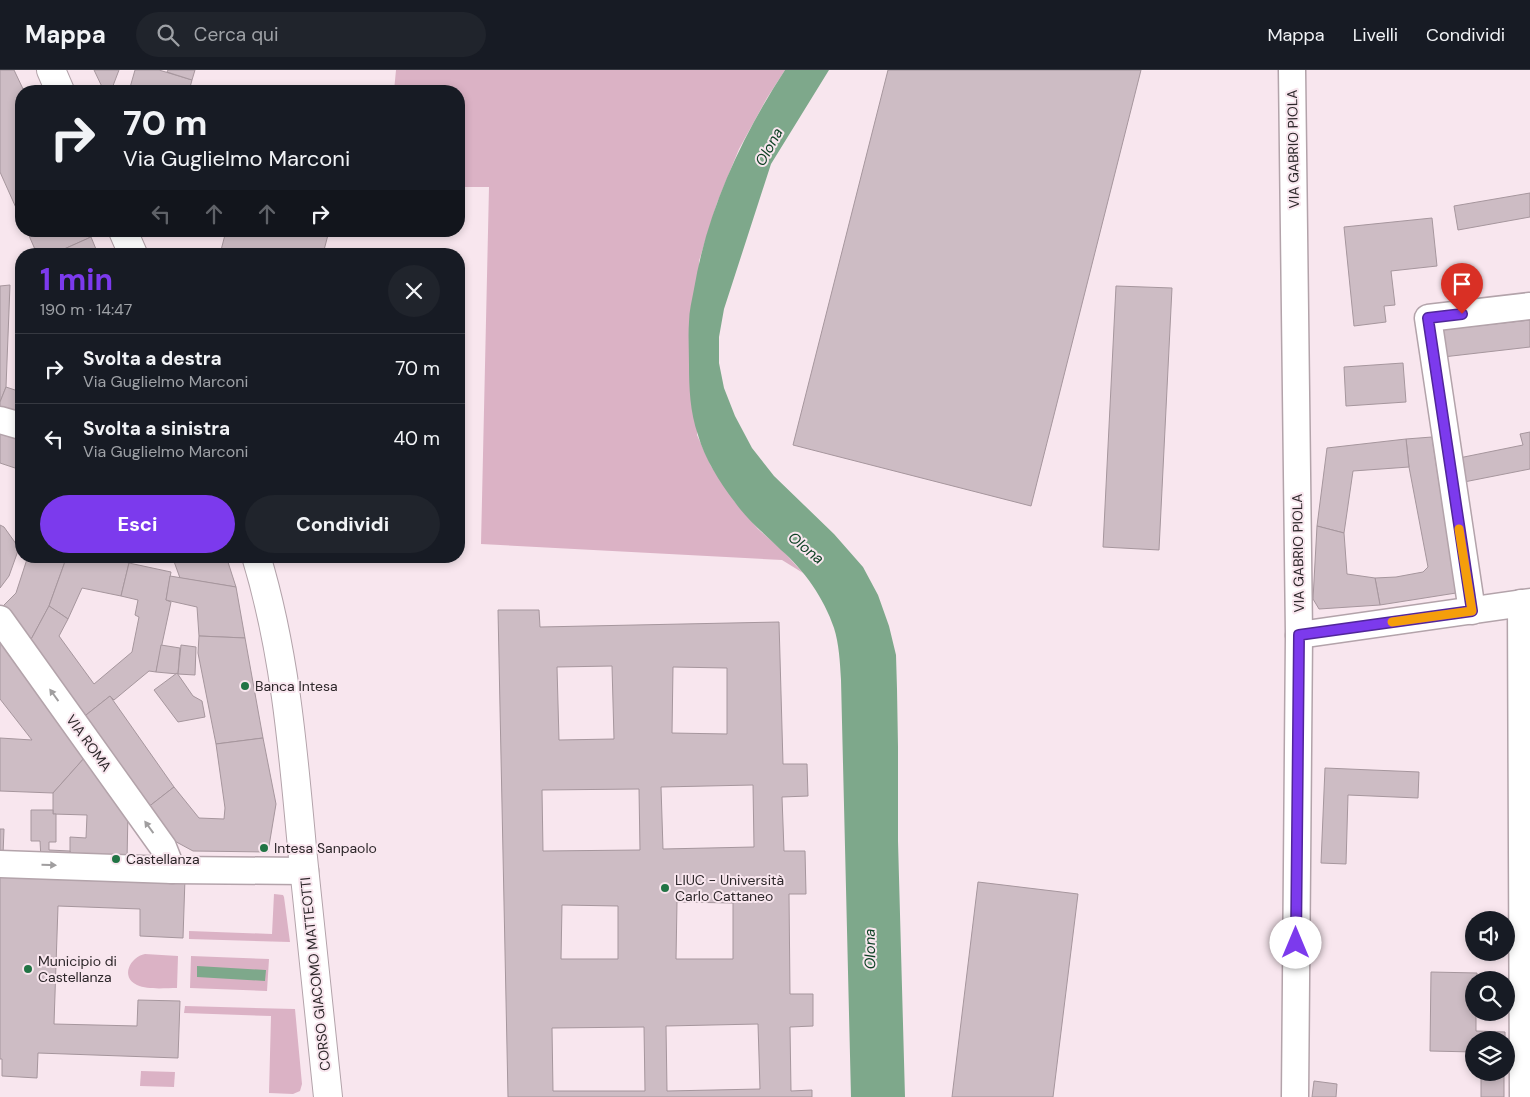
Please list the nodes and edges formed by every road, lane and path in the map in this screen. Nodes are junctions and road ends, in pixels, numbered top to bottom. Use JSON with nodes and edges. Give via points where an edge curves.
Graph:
{"nodes":[{"id":1,"x":51,"y":70,"type":"edge"},
{"id":2,"x":1292,"y":70,"type":"edge"},
{"id":3,"x":57,"y":85,"type":"edge"},
{"id":4,"x":1530,"y":306,"type":"edge"},
{"id":5,"x":0,"y":420,"type":"edge"},
{"id":6,"x":15,"y":424,"type":"edge"},
{"id":7,"x":258,"y":563,"type":"edge"},
{"id":8,"x":1525,"y":603,"type":"edge"},
{"id":9,"x":1472,"y":611,"type":"junction"},
{"id":10,"x":0,"y":619,"type":"edge"},
{"id":11,"x":1299,"y":635,"type":"junction"},
{"id":12,"x":0,"y":864,"type":"edge"},
{"id":13,"x":172,"y":870,"type":"junction"},
{"id":14,"x":305,"y":871,"type":"junction"},
{"id":15,"x":328,"y":1097,"type":"edge"},
{"id":16,"x":1295,"y":1097,"type":"edge"},
{"id":17,"x":1523,"y":1097,"type":"edge"}],
"edges":[{"from":1,"to":3,"type":"main road"},
{"from":2,"to":11,"type":"street","name":"VIA GABRIO PIOLA"},
{"from":4,"to":9,"type":"street","via":[[1428,318]]},
{"from":5,"to":6,"type":"street"},
{"from":7,"to":14,"type":"main road","name":"CORSO GIACOMO MATTEOTTI","via":[[282,663]]},
{"from":8,"to":9,"type":"street"},
{"from":8,"to":17,"type":"street"},
{"from":9,"to":11,"type":"street"},
{"from":13,"to":10,"type":"street","name":"VIA ROMA","one_way":true,"via":[[163,847]]},
{"from":11,"to":16,"type":"street","name":"VIA GABRIO PIOLA"},
{"from":12,"to":13,"type":"street","one_way":true},
{"from":13,"to":14,"type":"street"},
{"from":14,"to":15,"type":"main road","name":"CORSO GIACOMO MATTEOTTI"}]}
